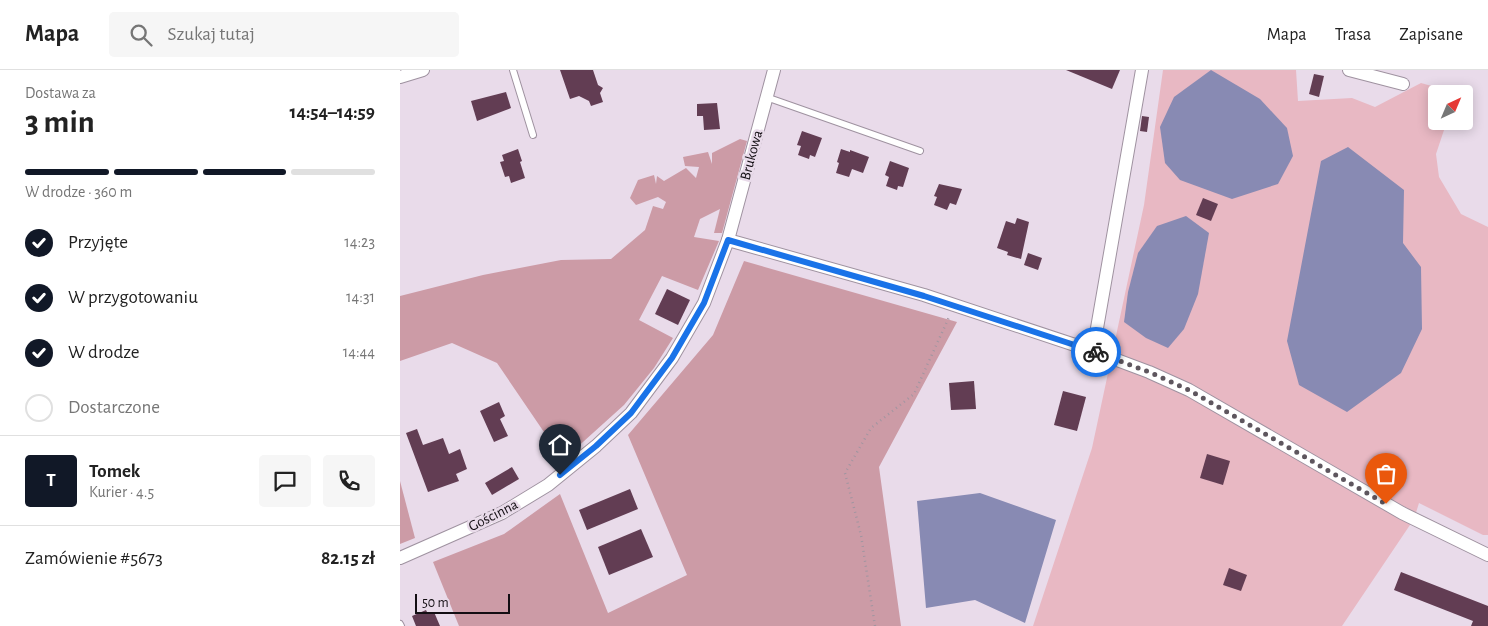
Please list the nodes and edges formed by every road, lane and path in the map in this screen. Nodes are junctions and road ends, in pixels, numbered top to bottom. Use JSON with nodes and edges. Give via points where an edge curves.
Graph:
{"nodes":[{"id":1,"x":423,"y":70,"type":"edge"},
{"id":2,"x":513,"y":70,"type":"edge"},
{"id":3,"x":774,"y":70,"type":"edge"},
{"id":4,"x":1142,"y":70,"type":"edge"},
{"id":5,"x":1349,"y":70,"type":"edge"},
{"id":6,"x":400,"y":77,"type":"edge"},
{"id":7,"x":1403,"y":84,"type":"dead end"},
{"id":8,"x":766,"y":97,"type":"junction"},
{"id":9,"x":533,"y":135,"type":"dead end"},
{"id":10,"x":920,"y":151,"type":"dead end"},
{"id":11,"x":728,"y":240,"type":"junction"},
{"id":12,"x":951,"y":314,"type":"dead end"},
{"id":13,"x":1093,"y":351,"type":"junction"},
{"id":14,"x":1488,"y":555,"type":"edge"},
{"id":15,"x":400,"y":558,"type":"edge"},
{"id":16,"x":875,"y":626,"type":"edge"}],
"edges":[{"from":1,"to":6,"type":"street"},
{"from":2,"to":9,"type":"lane"},
{"from":3,"to":8,"type":"street","name":"Brukowa"},
{"from":4,"to":13,"type":"street"},
{"from":5,"to":7,"type":"street"},
{"from":8,"to":10,"type":"lane"},
{"from":8,"to":11,"type":"street","name":"Brukowa"},
{"from":11,"to":13,"type":"street","via":[[924,296]]},
{"from":11,"to":15,"type":"street","name":"Gościnna","via":[[704,303],[672,358],[631,413],[548,485],[502,513]]},
{"from":12,"to":16,"type":"path","via":[[914,394],[871,428],[845,473],[861,536]]},
{"from":13,"to":14,"type":"street","via":[[1189,390],[1402,513]]}]}
